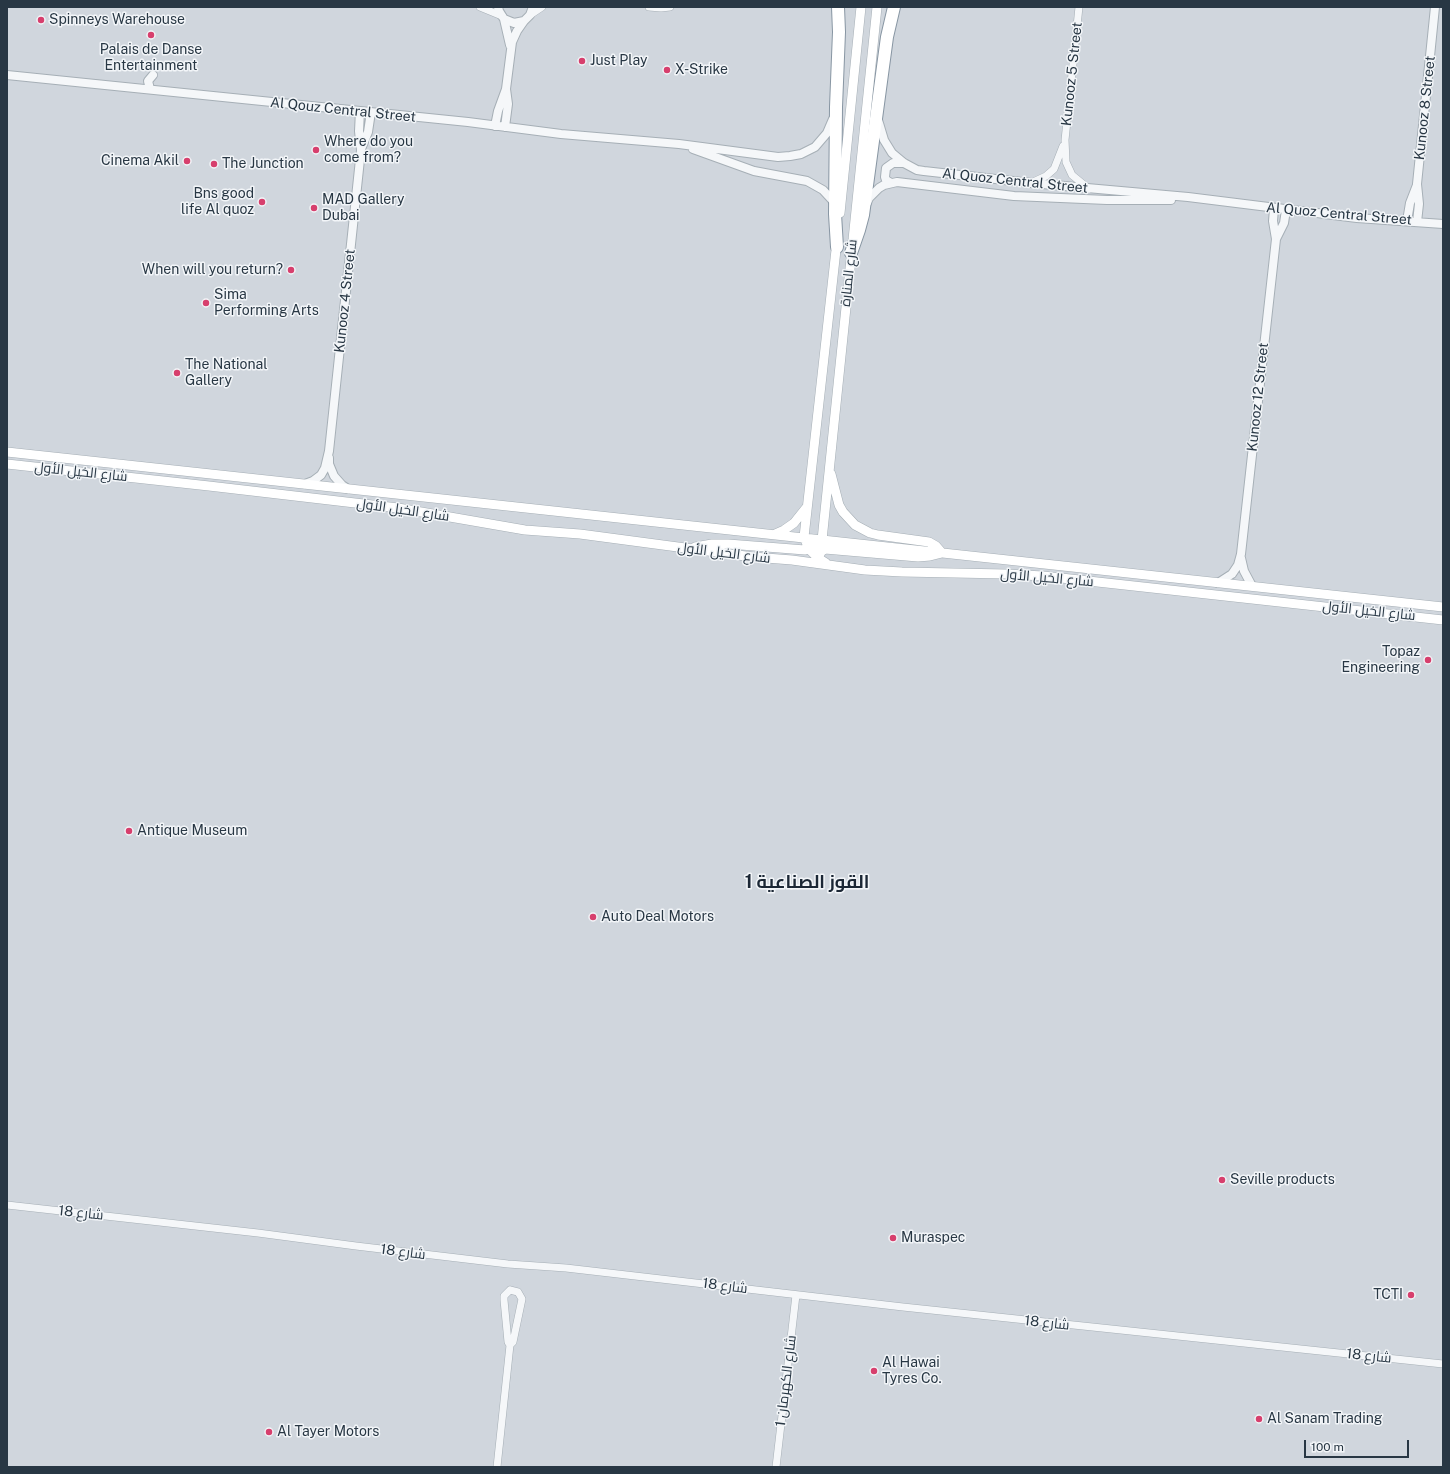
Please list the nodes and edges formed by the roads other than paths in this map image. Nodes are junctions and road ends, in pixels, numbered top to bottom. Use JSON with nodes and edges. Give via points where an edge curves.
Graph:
{"nodes":[{"id":1,"x":480,"y":7,"type":"edge"},
{"id":2,"x":498,"y":7,"type":"edge"},
{"id":3,"x":542,"y":7,"type":"edge"},
{"id":4,"x":649,"y":7,"type":"edge"},
{"id":5,"x":670,"y":7,"type":"edge"},
{"id":6,"x":838,"y":7,"type":"edge"},
{"id":7,"x":861,"y":7,"type":"edge"},
{"id":8,"x":877,"y":7,"type":"edge"},
{"id":9,"x":894,"y":7,"type":"edge"},
{"id":10,"x":1079,"y":7,"type":"edge"},
{"id":11,"x":1435,"y":7,"type":"edge"},
{"id":12,"x":529,"y":14,"type":"edge"},
{"id":13,"x":503,"y":18,"type":"junction"},
{"id":14,"x":511,"y":48,"type":"junction"},
{"id":15,"x":7,"y":74,"type":"edge"},
{"id":16,"x":153,"y":74,"type":"dead end"},
{"id":17,"x":150,"y":88,"type":"junction"},
{"id":18,"x":506,"y":89,"type":"junction"},
{"id":19,"x":836,"y":107,"type":"junction"},
{"id":20,"x":360,"y":111,"type":"junction"},
{"id":21,"x":371,"y":112,"type":"junction"},
{"id":22,"x":877,"y":112,"type":"junction"},
{"id":23,"x":495,"y":126,"type":"junction"},
{"id":24,"x":505,"y":127,"type":"junction"},
{"id":25,"x":1065,"y":140,"type":"junction"},
{"id":26,"x":679,"y":144,"type":"junction"},
{"id":27,"x":361,"y":150,"type":"junction"},
{"id":28,"x":904,"y":163,"type":"junction"},
{"id":29,"x":891,"y":183,"type":"junction"},
{"id":30,"x":1031,"y":183,"type":"junction"},
{"id":31,"x":1417,"y":184,"type":"junction"},
{"id":32,"x":1089,"y":189,"type":"junction"},
{"id":33,"x":1188,"y":198,"type":"junction"},
{"id":34,"x":835,"y":203,"type":"junction"},
{"id":35,"x":1274,"y":209,"type":"junction"},
{"id":36,"x":1286,"y":210,"type":"junction"},
{"id":37,"x":863,"y":215,"type":"junction"},
{"id":38,"x":1406,"y":221,"type":"junction"},
{"id":39,"x":1417,"y":222,"type":"junction"},
{"id":40,"x":1443,"y":224,"type":"edge"},
{"id":41,"x":1276,"y":239,"type":"junction"},
{"id":42,"x":837,"y":247,"type":"junction"},
{"id":43,"x":851,"y":253,"type":"junction"},
{"id":44,"x":7,"y":452,"type":"edge"},
{"id":45,"x":329,"y":452,"type":"junction"},
{"id":46,"x":7,"y":464,"type":"edge"},
{"id":47,"x":830,"y":467,"type":"junction"},
{"id":48,"x":305,"y":485,"type":"junction"},
{"id":49,"x":348,"y":489,"type":"junction"},
{"id":50,"x":808,"y":503,"type":"junction"},
{"id":51,"x":773,"y":534,"type":"junction"},
{"id":52,"x":804,"y":537,"type":"junction"},
{"id":53,"x":822,"y":540,"type":"junction"},
{"id":54,"x":689,"y":549,"type":"junction"},
{"id":55,"x":809,"y":549,"type":"junction"},
{"id":56,"x":942,"y":552,"type":"junction"},
{"id":57,"x":1241,"y":554,"type":"junction"},
{"id":58,"x":818,"y":558,"type":"junction"},
{"id":59,"x":829,"y":565,"type":"junction"},
{"id":60,"x":1218,"y":583,"type":"junction"},
{"id":61,"x":1252,"y":586,"type":"junction"},
{"id":62,"x":1443,"y":607,"type":"edge"},
{"id":63,"x":1443,"y":620,"type":"edge"},
{"id":64,"x":7,"y":1205,"type":"edge"},
{"id":65,"x":796,"y":1295,"type":"junction"},
{"id":66,"x":510,"y":1345,"type":"junction"},
{"id":67,"x":1443,"y":1364,"type":"edge"},
{"id":68,"x":497,"y":1467,"type":"edge"},
{"id":69,"x":776,"y":1467,"type":"edge"}],
"edges":[{"from":1,"to":13,"type":"street"},
{"from":2,"to":13,"type":"street"},
{"from":3,"to":12,"type":"street"},
{"from":4,"to":5,"type":"street"},
{"from":6,"to":19,"type":"highway"},
{"from":7,"to":42,"type":"main road","name":"شارع المنارة"},
{"from":8,"to":43,"type":"main road","name":"شارع المنارة"},
{"from":9,"to":22,"type":"highway","via":[[887,37]]},
{"from":10,"to":25,"type":"street","name":"Kunooz 5 Street"},
{"from":11,"to":31,"type":"street","name":"Kunooz 8 Street"},
{"from":12,"to":13,"type":"street","via":[[514,22]]},
{"from":12,"to":14,"type":"street","via":[[517,31]]},
{"from":13,"to":14,"type":"street"},
{"from":14,"to":18,"type":"street"},
{"from":15,"to":17,"type":"street","name":"Al Qouz Central Street"},
{"from":16,"to":17,"type":"street","via":[[148,81]]},
{"from":17,"to":20,"type":"street","name":"Al Qouz Central Street"},
{"from":18,"to":23,"type":"street"},
{"from":18,"to":24,"type":"street","via":[[508,104]]},
{"from":19,"to":26,"type":"street","name":"Al Qouz Central Street","via":[[824,138],[816,147],[801,154],[778,156]]},
{"from":19,"to":34,"type":"highway"},
{"from":20,"to":21,"type":"street","name":"Al Qouz Central Street"},
{"from":20,"to":27,"type":"street","name":"Kunooz 4 Street"},
{"from":21,"to":23,"type":"street","name":"Al Qouz Central Street"},
{"from":21,"to":27,"type":"street","name":"Kunooz 4 Street","via":[[368,132]]},
{"from":22,"to":28,"type":"street","name":"Al Quoz Central Street","via":[[884,140],[892,153]]},
{"from":22,"to":37,"type":"highway"},
{"from":23,"to":24,"type":"street","name":"Al Qouz Central Street"},
{"from":24,"to":26,"type":"street","name":"Al Qouz Central Street"},
{"from":25,"to":30,"type":"street","name":"Kunooz 5 Street","via":[[1054,169]]},
{"from":25,"to":32,"type":"street","name":"Kunooz 5 Street","via":[[1069,171]]},
{"from":26,"to":34,"type":"street","name":"Al Qouz Central Street","via":[[754,171],[807,181],[823,190]]},
{"from":27,"to":45,"type":"street","name":"Kunooz 4 Street"},
{"from":28,"to":29,"type":"street","via":[[893,163],[886,168],[884,177]]},
{"from":28,"to":30,"type":"street","name":"Al Quoz Central Street","via":[[917,170]]},
{"from":29,"to":33,"type":"street","name":"Al Quoz Central Street","via":[[904,182],[1054,198],[1160,201]]},
{"from":29,"to":37,"type":"street","name":"Al Quoz Central Street","via":[[884,184],[873,193]]},
{"from":30,"to":32,"type":"street","name":"Al Quoz Central Street"},
{"from":31,"to":38,"type":"street","name":"Kunooz 8 Street"},
{"from":31,"to":39,"type":"street","name":"Kunooz 8 Street"},
{"from":32,"to":33,"type":"street","name":"Al Quoz Central Street"},
{"from":33,"to":35,"type":"street","name":"Al Quoz Central Street"},
{"from":34,"to":42,"type":"highway"},
{"from":35,"to":36,"type":"street","name":"Al Quoz Central Street"},
{"from":35,"to":41,"type":"street","name":"Kunooz 12 Street"},
{"from":36,"to":38,"type":"street","name":"Al Quoz Central Street"},
{"from":36,"to":41,"type":"street","name":"Kunooz 12 Street","via":[[1284,223]]},
{"from":37,"to":43,"type":"highway"},
{"from":38,"to":39,"type":"street","name":"Al Quoz Central Street"},
{"from":39,"to":40,"type":"street","name":"Al Quoz Central Street"},
{"from":41,"to":57,"type":"street","name":"Kunooz 12 Street"},
{"from":42,"to":50,"type":"main road","name":"شارع المنارة"},
{"from":43,"to":47,"type":"main road","name":"شارع المنارة"},
{"from":44,"to":48,"type":"main road","name":"شارع الخيل الأول"},
{"from":45,"to":48,"type":"street","name":"Kunooz 4 Street","via":[[321,475]]},
{"from":45,"to":49,"type":"street","name":"Kunooz 4 Street","via":[[331,470],[338,481]]},
{"from":46,"to":54,"type":"main road","name":"شارع الخيل الأول","via":[[398,508],[525,530],[580,534]]},
{"from":47,"to":53,"type":"main road","name":"شارع المنارة"},
{"from":47,"to":56,"type":"main road","via":[[839,505],[855,525],[878,535],[929,542]]},
{"from":48,"to":49,"type":"main road","name":"شارع الخيل الأول"},
{"from":49,"to":51,"type":"main road","name":"شارع الخيل الأول"},
{"from":50,"to":51,"type":"main road","via":[[794,523]]},
{"from":50,"to":52,"type":"main road","name":"شارع المنارة"},
{"from":51,"to":52,"type":"main road","name":"شارع الخيل الأول"},
{"from":52,"to":53,"type":"main road","name":"شارع الخيل الأول"},
{"from":52,"to":55,"type":"main road"},
{"from":53,"to":55,"type":"main road","via":[[817,546]]},
{"from":53,"to":56,"type":"main road","name":"شارع الخيل الأول"},
{"from":54,"to":55,"type":"main road","via":[[720,544]]},
{"from":54,"to":59,"type":"main road","name":"شارع الخيل الأول"},
{"from":55,"to":58,"type":"main road"},
{"from":56,"to":58,"type":"main road","via":[[918,557],[826,549]]},
{"from":56,"to":60,"type":"main road","name":"شارع الخيل الأول"},
{"from":57,"to":60,"type":"street","name":"Kunooz 12 Street","via":[[1232,574]]},
{"from":57,"to":61,"type":"street","name":"Kunooz 12 Street","via":[[1244,571]]},
{"from":58,"to":59,"type":"main road"},
{"from":59,"to":63,"type":"main road","name":"شارع الخيل الأول","via":[[902,572],[1043,576]]},
{"from":60,"to":61,"type":"main road","name":"شارع الخيل الأول"},
{"from":61,"to":62,"type":"main road","name":"شارع الخيل الأول"},
{"from":64,"to":65,"type":"street","name":"شارع 18"},
{"from":65,"to":67,"type":"street","name":"شارع 18"},
{"from":65,"to":69,"type":"street","name":"شارع الكهرمان 1"},
{"from":66,"to":66,"type":"street","via":[[513,1342],[522,1299],[514,1290],[506,1292],[504,1300]]},
{"from":66,"to":68,"type":"street"}]}
